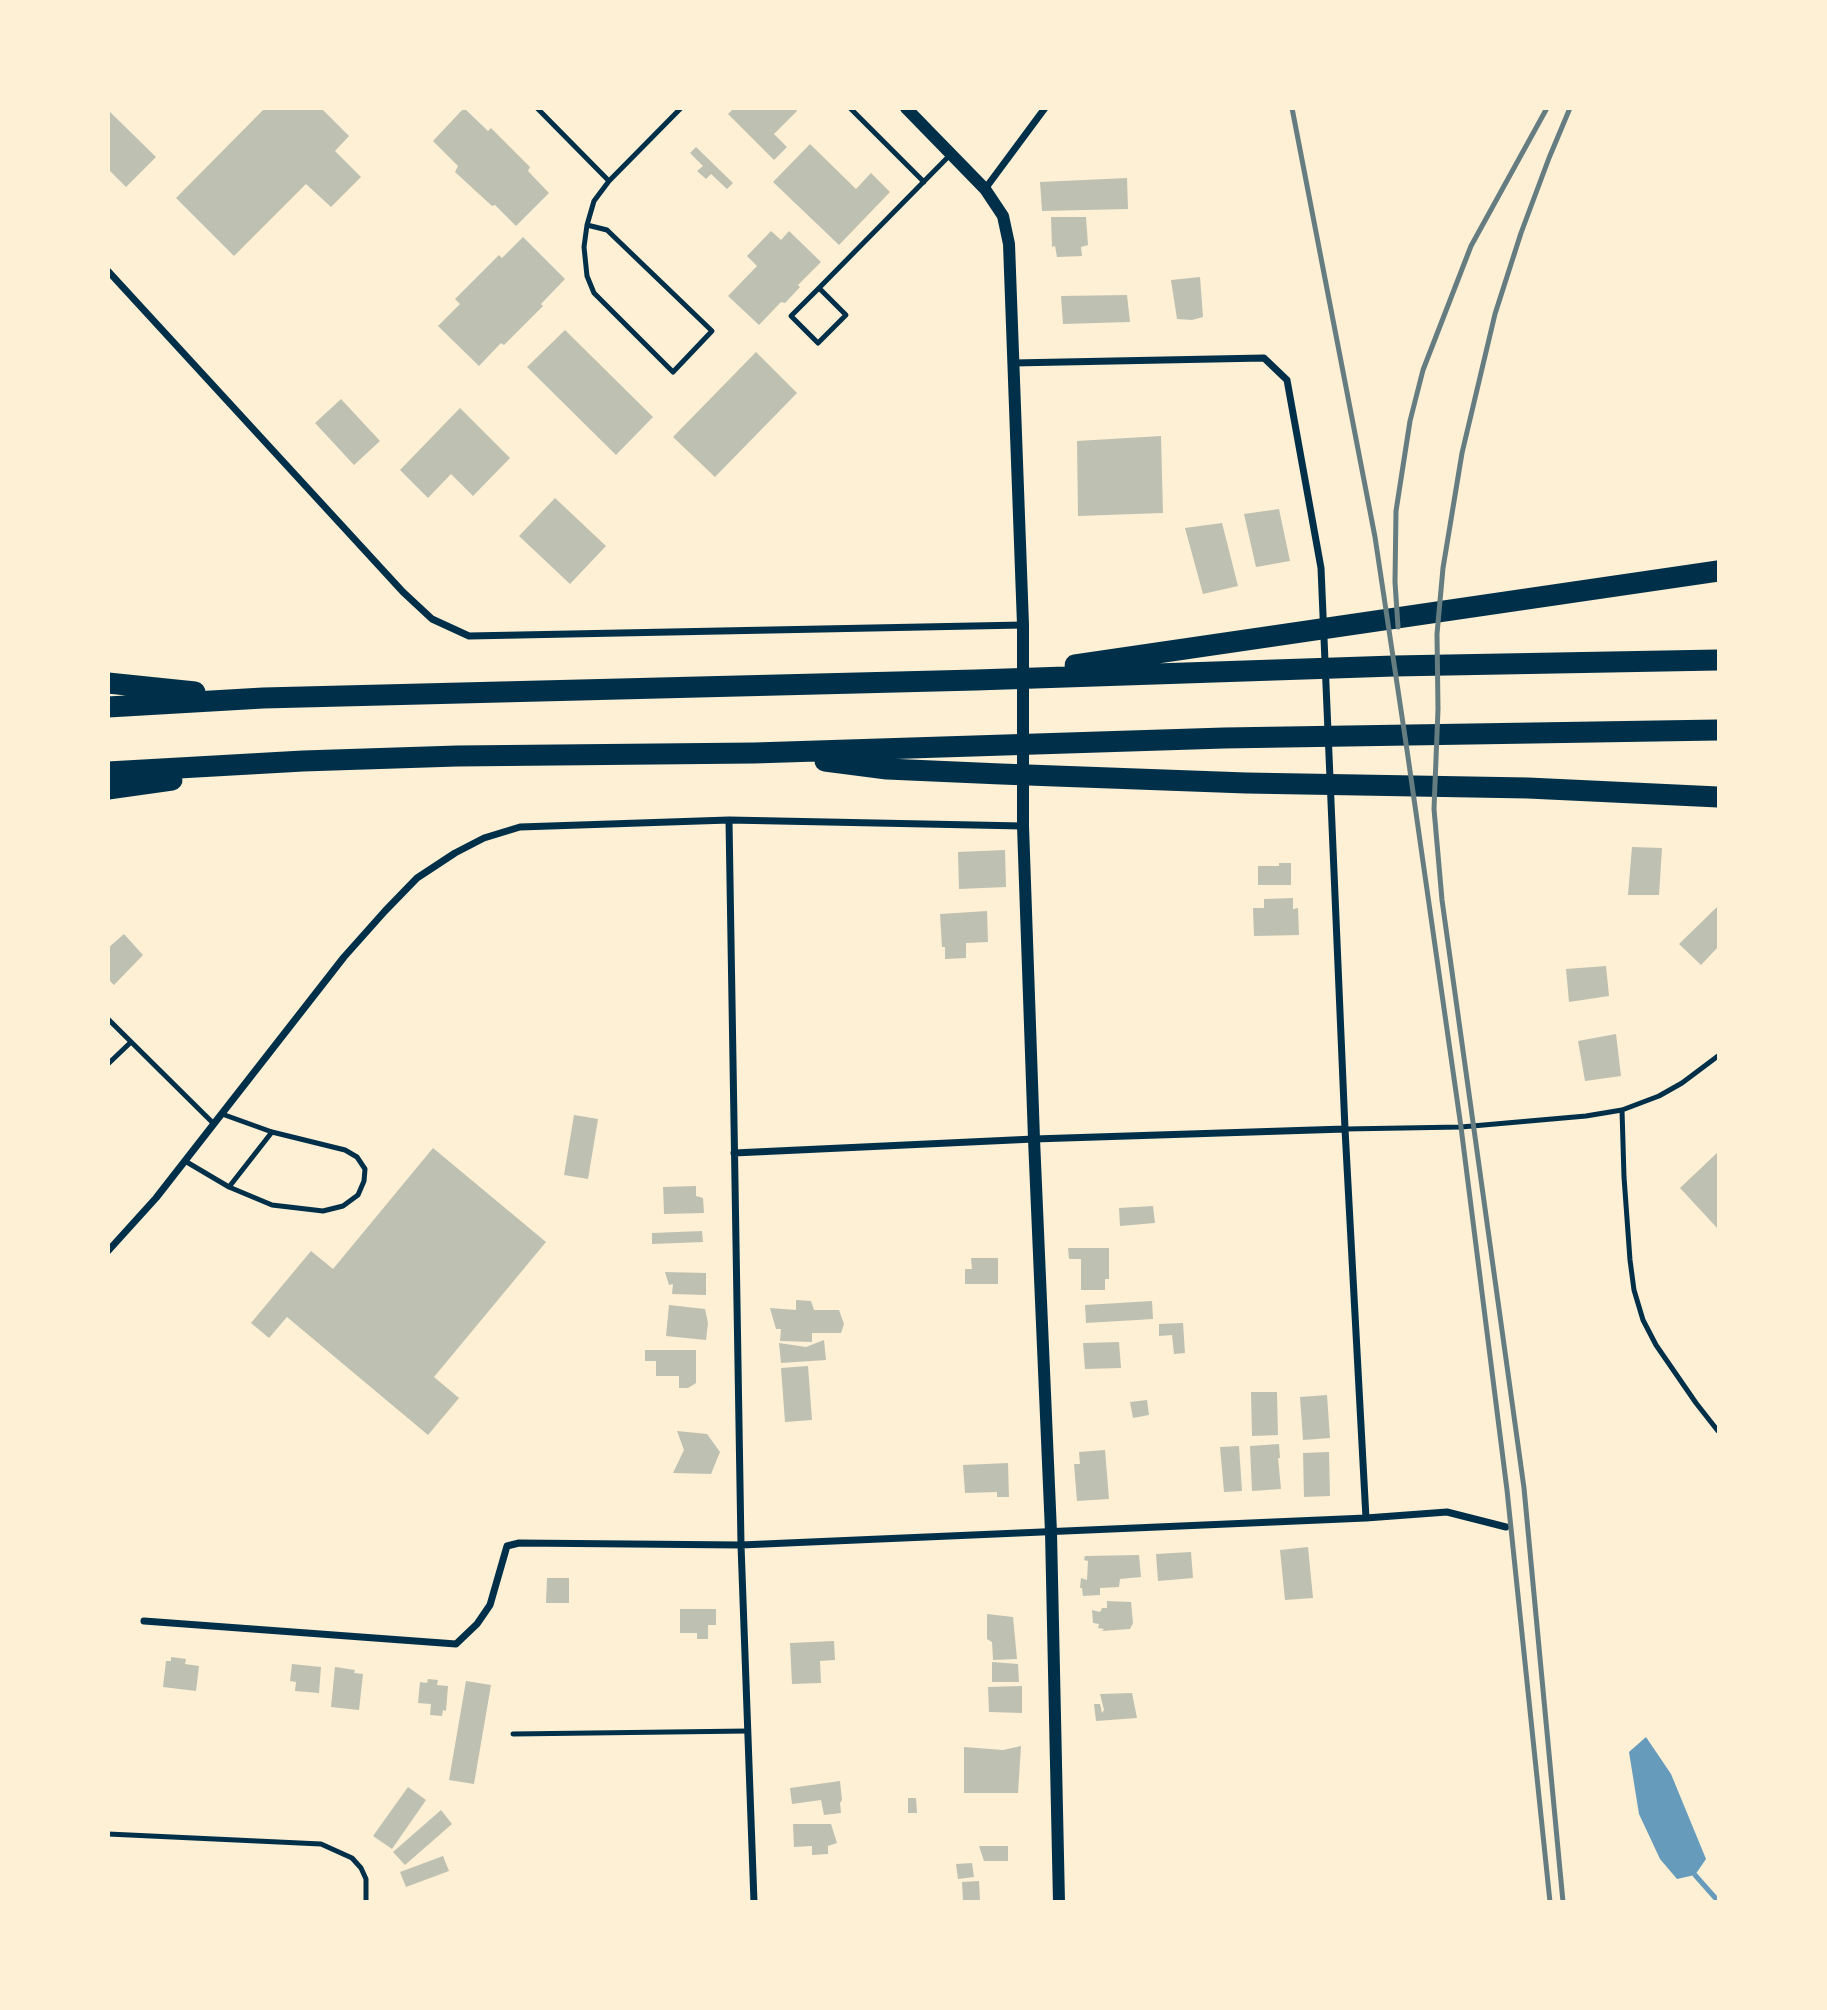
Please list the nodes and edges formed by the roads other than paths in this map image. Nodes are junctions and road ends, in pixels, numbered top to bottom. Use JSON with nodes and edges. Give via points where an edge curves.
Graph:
{"nodes":[{"id":1,"x":537,"y":108,"type":"edge"},
{"id":2,"x":681,"y":108,"type":"edge"},
{"id":3,"x":850,"y":108,"type":"edge"},
{"id":4,"x":906,"y":108,"type":"edge"},
{"id":5,"x":1045,"y":108,"type":"edge"},
{"id":6,"x":951,"y":154,"type":"junction"},
{"id":7,"x":609,"y":181,"type":"junction"},
{"id":8,"x":923,"y":182,"type":"junction"},
{"id":9,"x":985,"y":188,"type":"junction"},
{"id":10,"x":587,"y":225,"type":"junction"},
{"id":11,"x":108,"y":271,"type":"edge"},
{"id":12,"x":819,"y":288,"type":"junction"},
{"id":13,"x":1013,"y":363,"type":"junction"},
{"id":14,"x":1718,"y":571,"type":"edge"},
{"id":15,"x":1023,"y":625,"type":"junction"},
{"id":16,"x":1718,"y":660,"type":"edge"},
{"id":17,"x":976,"y":680,"type":"junction"},
{"id":18,"x":108,"y":683,"type":"edge"},
{"id":19,"x":263,"y":698,"type":"junction"},
{"id":20,"x":108,"y":707,"type":"edge"},
{"id":21,"x":1718,"y":730,"type":"edge"},
{"id":22,"x":754,"y":753,"type":"junction"},
{"id":23,"x":303,"y":761,"type":"junction"},
{"id":24,"x":108,"y":772,"type":"edge"},
{"id":25,"x":108,"y":789,"type":"edge"},
{"id":26,"x":1718,"y":797,"type":"edge"},
{"id":27,"x":729,"y":820,"type":"junction"},
{"id":28,"x":1023,"y":826,"type":"junction"},
{"id":29,"x":108,"y":1019,"type":"edge"},
{"id":30,"x":131,"y":1042,"type":"junction"},
{"id":31,"x":1718,"y":1056,"type":"edge"},
{"id":32,"x":108,"y":1064,"type":"edge"},
{"id":33,"x":1622,"y":1110,"type":"junction"},
{"id":34,"x":222,"y":1114,"type":"junction"},
{"id":35,"x":214,"y":1124,"type":"junction"},
{"id":36,"x":1345,"y":1129,"type":"junction"},
{"id":37,"x":272,"y":1132,"type":"junction"},
{"id":38,"x":1034,"y":1139,"type":"junction"},
{"id":39,"x":734,"y":1153,"type":"junction"},
{"id":40,"x":185,"y":1161,"type":"junction"},
{"id":41,"x":229,"y":1187,"type":"junction"},
{"id":42,"x":108,"y":1251,"type":"edge"},
{"id":43,"x":1718,"y":1431,"type":"edge"},
{"id":44,"x":1366,"y":1518,"type":"junction"},
{"id":45,"x":1506,"y":1527,"type":"dead end"},
{"id":46,"x":1051,"y":1532,"type":"junction"},
{"id":47,"x":741,"y":1545,"type":"junction"},
{"id":48,"x":144,"y":1621,"type":"dead end"},
{"id":49,"x":748,"y":1731,"type":"junction"},
{"id":50,"x":513,"y":1734,"type":"dead end"},
{"id":51,"x":108,"y":1834,"type":"edge"},
{"id":52,"x":366,"y":1902,"type":"edge"},
{"id":53,"x":754,"y":1902,"type":"edge"},
{"id":54,"x":1059,"y":1902,"type":"edge"}],
"edges":[{"from":1,"to":7,"type":"lane"},
{"from":2,"to":7,"type":"lane"},
{"from":3,"to":8,"type":"lane"},
{"from":4,"to":6,"type":"street"},
{"from":5,"to":9,"type":"street"},
{"from":6,"to":8,"type":"lane"},
{"from":6,"to":9,"type":"street"},
{"from":7,"to":10,"type":"lane","via":[[594,201]]},
{"from":8,"to":12,"type":"lane"},
{"from":9,"to":13,"type":"street","via":[[1003,216],[1009,244]]},
{"from":10,"to":10,"type":"lane","via":[[584,247],[594,293],[673,372],[712,331],[607,230]]},
{"from":11,"to":15,"type":"street","via":[[403,592],[432,619],[469,636]]},
{"from":12,"to":12,"type":"lane","via":[[846,315],[818,343],[791,316]]},
{"from":13,"to":15,"type":"street"},
{"from":13,"to":36,"type":"street","via":[[1264,358],[1287,380],[1321,568]]},
{"from":14,"to":17,"type":"highway"},
{"from":15,"to":28,"type":"street"},
{"from":16,"to":17,"type":"highway"},
{"from":17,"to":19,"type":"highway"},
{"from":18,"to":19,"type":"highway"},
{"from":19,"to":20,"type":"highway"},
{"from":21,"to":22,"type":"highway","via":[[1224,738]]},
{"from":22,"to":23,"type":"highway"},
{"from":22,"to":26,"type":"highway","via":[[887,769]]},
{"from":23,"to":24,"type":"highway"},
{"from":23,"to":25,"type":"highway"},
{"from":27,"to":28,"type":"street"},
{"from":27,"to":34,"type":"street","via":[[520,827],[455,853],[417,878],[360,939]]},
{"from":27,"to":39,"type":"street"},
{"from":28,"to":38,"type":"street"},
{"from":29,"to":30,"type":"lane"},
{"from":30,"to":32,"type":"lane"},
{"from":30,"to":35,"type":"lane"},
{"from":31,"to":33,"type":"lane","via":[[1659,1096]]},
{"from":33,"to":36,"type":"lane","via":[[1461,1127]]},
{"from":33,"to":43,"type":"lane","via":[[1634,1290],[1656,1345]]},
{"from":34,"to":35,"type":"street"},
{"from":34,"to":37,"type":"lane"},
{"from":35,"to":40,"type":"street"},
{"from":36,"to":38,"type":"street"},
{"from":36,"to":44,"type":"street"},
{"from":37,"to":41,"type":"lane"},
{"from":37,"to":41,"type":"lane","via":[[357,1157],[365,1169],[358,1195],[344,1206],[323,1211],[272,1205]]},
{"from":38,"to":39,"type":"street"},
{"from":38,"to":46,"type":"street"},
{"from":39,"to":47,"type":"street"},
{"from":40,"to":41,"type":"lane"},
{"from":40,"to":42,"type":"street"},
{"from":44,"to":45,"type":"street","via":[[1447,1512]]},
{"from":44,"to":46,"type":"street"},
{"from":46,"to":47,"type":"street"},
{"from":46,"to":54,"type":"street"},
{"from":47,"to":48,"type":"street","via":[[507,1546],[490,1605],[456,1644]]},
{"from":47,"to":49,"type":"street"},
{"from":49,"to":50,"type":"lane"},
{"from":49,"to":53,"type":"street"},
{"from":51,"to":52,"type":"lane","via":[[321,1844],[352,1858],[361,1868]]}]}
